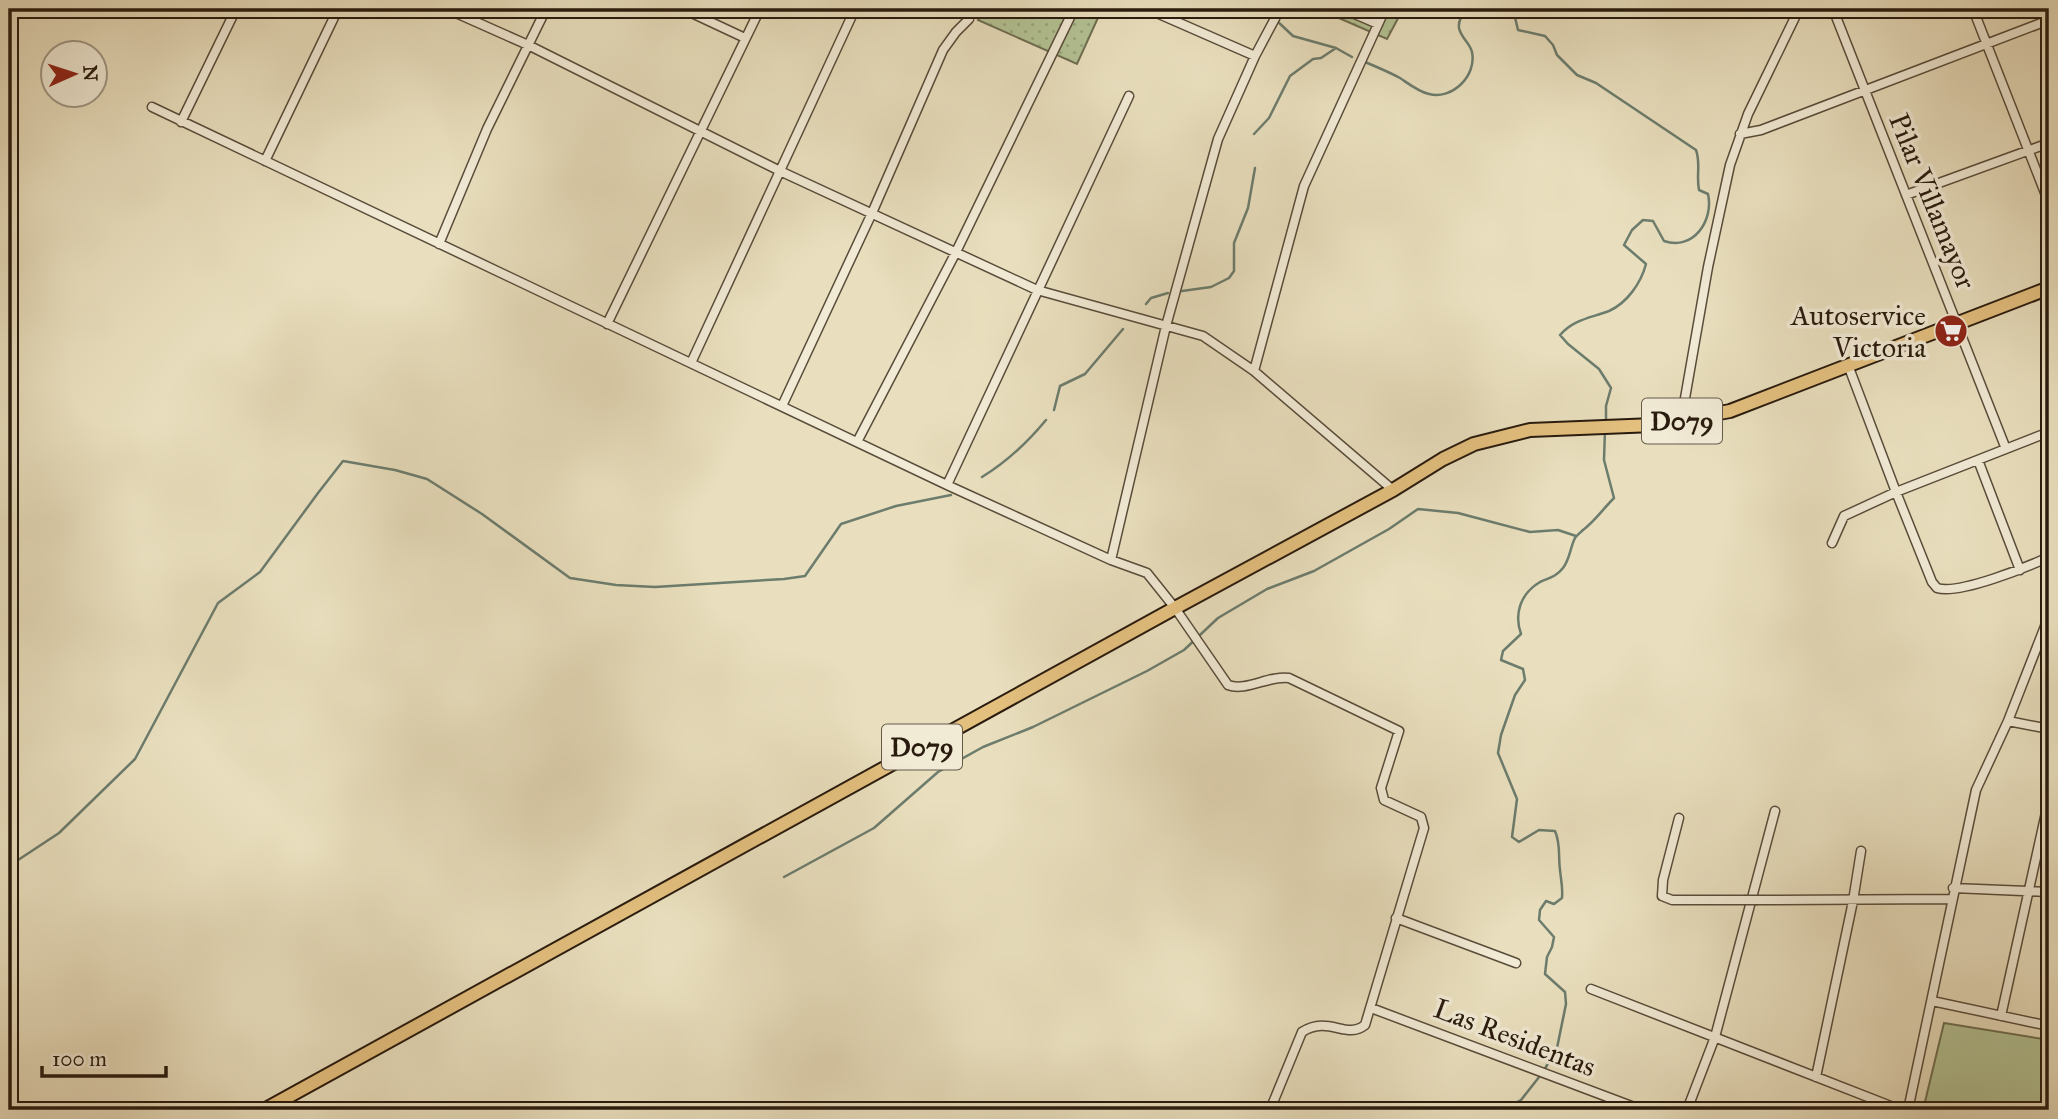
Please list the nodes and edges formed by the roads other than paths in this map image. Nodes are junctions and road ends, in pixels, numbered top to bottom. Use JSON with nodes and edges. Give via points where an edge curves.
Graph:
{"nodes":[{"id":1,"x":236,"y":9,"type":"edge"},
{"id":2,"x":338,"y":9,"type":"edge"},
{"id":3,"x":447,"y":9,"type":"edge"},
{"id":4,"x":546,"y":9,"type":"edge"},
{"id":5,"x":683,"y":9,"type":"edge"},
{"id":6,"x":760,"y":9,"type":"edge"},
{"id":7,"x":855,"y":9,"type":"edge"},
{"id":8,"x":1074,"y":9,"type":"edge"},
{"id":9,"x":1154,"y":9,"type":"edge"},
{"id":10,"x":1280,"y":9,"type":"edge"},
{"id":11,"x":1343,"y":9,"type":"edge"},
{"id":12,"x":1385,"y":9,"type":"edge"},
{"id":13,"x":1799,"y":9,"type":"edge"},
{"id":14,"x":1833,"y":9,"type":"edge"},
{"id":15,"x":1973,"y":9,"type":"edge"},
{"id":16,"x":969,"y":19,"type":"dead end"},
{"id":17,"x":2049,"y":20,"type":"edge"},
{"id":18,"x":1378,"y":24,"type":"junction"},
{"id":19,"x":745,"y":38,"type":"junction"},
{"id":20,"x":1987,"y":44,"type":"junction"},
{"id":21,"x":528,"y":45,"type":"junction"},
{"id":22,"x":1255,"y":56,"type":"junction"},
{"id":23,"x":1864,"y":90,"type":"junction"},
{"id":24,"x":1129,"y":96,"type":"dead end"},
{"id":25,"x":152,"y":107,"type":"dead end"},
{"id":26,"x":181,"y":122,"type":"junction"},
{"id":27,"x":701,"y":132,"type":"junction"},
{"id":28,"x":1740,"y":134,"type":"junction"},
{"id":29,"x":2049,"y":143,"type":"edge"},
{"id":30,"x":2029,"y":151,"type":"junction"},
{"id":31,"x":265,"y":161,"type":"junction"},
{"id":32,"x":782,"y":172,"type":"junction"},
{"id":33,"x":1906,"y":195,"type":"junction"},
{"id":34,"x":2049,"y":203,"type":"edge"},
{"id":35,"x":872,"y":213,"type":"junction"},
{"id":36,"x":439,"y":244,"type":"junction"},
{"id":37,"x":955,"y":254,"type":"junction"},
{"id":38,"x":2049,"y":288,"type":"edge"},
{"id":39,"x":1037,"y":290,"type":"junction"},
{"id":40,"x":1957,"y":323,"type":"junction"},
{"id":41,"x":607,"y":324,"type":"junction"},
{"id":42,"x":1166,"y":326,"type":"junction"},
{"id":43,"x":691,"y":363,"type":"junction"},
{"id":44,"x":1848,"y":365,"type":"junction"},
{"id":45,"x":1254,"y":371,"type":"junction"},
{"id":46,"x":782,"y":406,"type":"junction"},
{"id":47,"x":1681,"y":421,"type":"junction"},
{"id":48,"x":2049,"y":432,"type":"edge"},
{"id":49,"x":857,"y":442,"type":"junction"},
{"id":50,"x":2006,"y":449,"type":"junction"},
{"id":51,"x":1978,"y":460,"type":"junction"},
{"id":52,"x":947,"y":485,"type":"junction"},
{"id":53,"x":1393,"y":490,"type":"junction"},
{"id":54,"x":1896,"y":492,"type":"junction"},
{"id":55,"x":1832,"y":543,"type":"dead end"},
{"id":56,"x":2049,"y":557,"type":"edge"},
{"id":57,"x":1111,"y":559,"type":"junction"},
{"id":58,"x":2020,"y":570,"type":"junction"},
{"id":59,"x":1175,"y":608,"type":"junction"},
{"id":60,"x":2049,"y":616,"type":"edge"},
{"id":61,"x":2008,"y":721,"type":"junction"},
{"id":62,"x":2049,"y":729,"type":"edge"},
{"id":63,"x":2049,"y":799,"type":"edge"},
{"id":64,"x":1775,"y":811,"type":"dead end"},
{"id":65,"x":1679,"y":818,"type":"dead end"},
{"id":66,"x":1861,"y":851,"type":"dead end"},
{"id":67,"x":1953,"y":888,"type":"junction"},
{"id":68,"x":2049,"y":892,"type":"edge"},
{"id":69,"x":2027,"y":893,"type":"junction"},
{"id":70,"x":1951,"y":899,"type":"junction"},
{"id":71,"x":1853,"y":901,"type":"junction"},
{"id":72,"x":1396,"y":918,"type":"junction"},
{"id":73,"x":1516,"y":963,"type":"dead end"},
{"id":74,"x":1591,"y":989,"type":"dead end"},
{"id":75,"x":1932,"y":1001,"type":"junction"},
{"id":76,"x":1371,"y":1008,"type":"junction"},
{"id":77,"x":2001,"y":1016,"type":"junction"},
{"id":78,"x":2049,"y":1026,"type":"edge"},
{"id":79,"x":1716,"y":1037,"type":"junction"},
{"id":80,"x":1816,"y":1077,"type":"junction"},
{"id":81,"x":264,"y":1110,"type":"edge"},
{"id":82,"x":1270,"y":1110,"type":"edge"},
{"id":83,"x":1642,"y":1110,"type":"edge"},
{"id":84,"x":1687,"y":1110,"type":"edge"},
{"id":85,"x":1901,"y":1110,"type":"edge"},
{"id":86,"x":1908,"y":1110,"type":"edge"}],
"edges":[{"from":1,"to":26,"type":"street"},
{"from":2,"to":31,"type":"street"},
{"from":3,"to":21,"type":"street"},
{"from":4,"to":21,"type":"street"},
{"from":5,"to":19,"type":"street"},
{"from":6,"to":19,"type":"street"},
{"from":7,"to":32,"type":"street"},
{"from":8,"to":37,"type":"street"},
{"from":9,"to":22,"type":"street"},
{"from":10,"to":22,"type":"street"},
{"from":11,"to":18,"type":"street"},
{"from":12,"to":18,"type":"street"},
{"from":13,"to":28,"type":"street"},
{"from":14,"to":23,"type":"street","name":"Pilar Villamayor"},
{"from":15,"to":20,"type":"street"},
{"from":16,"to":35,"type":"street","via":[[943,50]]},
{"from":17,"to":20,"type":"street"},
{"from":18,"to":45,"type":"street","via":[[1304,186]]},
{"from":19,"to":27,"type":"street"},
{"from":20,"to":23,"type":"street"},
{"from":20,"to":30,"type":"street"},
{"from":21,"to":27,"type":"street"},
{"from":21,"to":36,"type":"street"},
{"from":22,"to":42,"type":"street","via":[[1218,139]]},
{"from":23,"to":28,"type":"street"},
{"from":23,"to":33,"type":"street","name":"Pilar Villamayor"},
{"from":24,"to":39,"type":"street"},
{"from":25,"to":26,"type":"street"},
{"from":26,"to":31,"type":"street"},
{"from":27,"to":32,"type":"street"},
{"from":27,"to":41,"type":"street"},
{"from":28,"to":47,"type":"street","via":[[1708,267]]},
{"from":29,"to":30,"type":"street"},
{"from":30,"to":33,"type":"street"},
{"from":30,"to":34,"type":"street"},
{"from":31,"to":36,"type":"street"},
{"from":32,"to":35,"type":"street"},
{"from":32,"to":43,"type":"street"},
{"from":33,"to":40,"type":"street","name":"Pilar Villamayor"},
{"from":35,"to":37,"type":"street"},
{"from":35,"to":46,"type":"street"},
{"from":36,"to":41,"type":"street"},
{"from":37,"to":39,"type":"street"},
{"from":37,"to":49,"type":"street"},
{"from":38,"to":40,"type":"main road","number":"D079"},
{"from":39,"to":42,"type":"street"},
{"from":39,"to":52,"type":"street"},
{"from":40,"to":44,"type":"main road","number":"D079"},
{"from":40,"to":50,"type":"street","name":"Pilar Villamayor"},
{"from":41,"to":43,"type":"street"},
{"from":42,"to":45,"type":"street","via":[[1203,336]]},
{"from":42,"to":57,"type":"street"},
{"from":43,"to":46,"type":"street"},
{"from":44,"to":47,"type":"main road","number":"D079","via":[[1748,405]]},
{"from":44,"to":54,"type":"street"},
{"from":45,"to":53,"type":"street"},
{"from":46,"to":49,"type":"street"},
{"from":47,"to":53,"type":"main road","number":"D079","via":[[1530,430],[1474,444]]},
{"from":48,"to":50,"type":"street"},
{"from":49,"to":52,"type":"street"},
{"from":50,"to":51,"type":"street"},
{"from":51,"to":54,"type":"street"},
{"from":51,"to":58,"type":"street"},
{"from":52,"to":57,"type":"street"},
{"from":53,"to":59,"type":"main road","number":"D079"},
{"from":54,"to":55,"type":"street","via":[[1844,516]]},
{"from":54,"to":58,"type":"street","via":[[1937,588],[1945,590]]},
{"from":56,"to":58,"type":"street"},
{"from":57,"to":59,"type":"street","via":[[1147,573]]},
{"from":59,"to":72,"type":"street","via":[[1228,685],[1235,688],[1289,678],[1399,731],[1381,788],[1384,800],[1421,817],[1424,828]]},
{"from":59,"to":81,"type":"main road","number":"D079"},
{"from":60,"to":61,"type":"street"},
{"from":61,"to":62,"type":"street"},
{"from":61,"to":67,"type":"street","via":[[1976,790]]},
{"from":63,"to":69,"type":"street"},
{"from":64,"to":79,"type":"street"},
{"from":65,"to":71,"type":"street","bridge":true,"via":[[1662,896],[1672,900]]},
{"from":66,"to":71,"type":"street"},
{"from":67,"to":69,"type":"street"},
{"from":67,"to":70,"type":"street"},
{"from":68,"to":69,"type":"street"},
{"from":69,"to":77,"type":"street"},
{"from":70,"to":71,"type":"street"},
{"from":70,"to":75,"type":"street"},
{"from":71,"to":80,"type":"street"},
{"from":72,"to":73,"type":"street"},
{"from":72,"to":76,"type":"street"},
{"from":74,"to":79,"type":"street"},
{"from":75,"to":77,"type":"street"},
{"from":75,"to":86,"type":"street"},
{"from":76,"to":82,"type":"street","via":[[1359,1030],[1313,1025],[1302,1032]]},
{"from":76,"to":83,"type":"street","name":"Las Residentas"},
{"from":77,"to":78,"type":"street"},
{"from":79,"to":80,"type":"street"},
{"from":79,"to":84,"type":"street"},
{"from":80,"to":85,"type":"street"}]}
